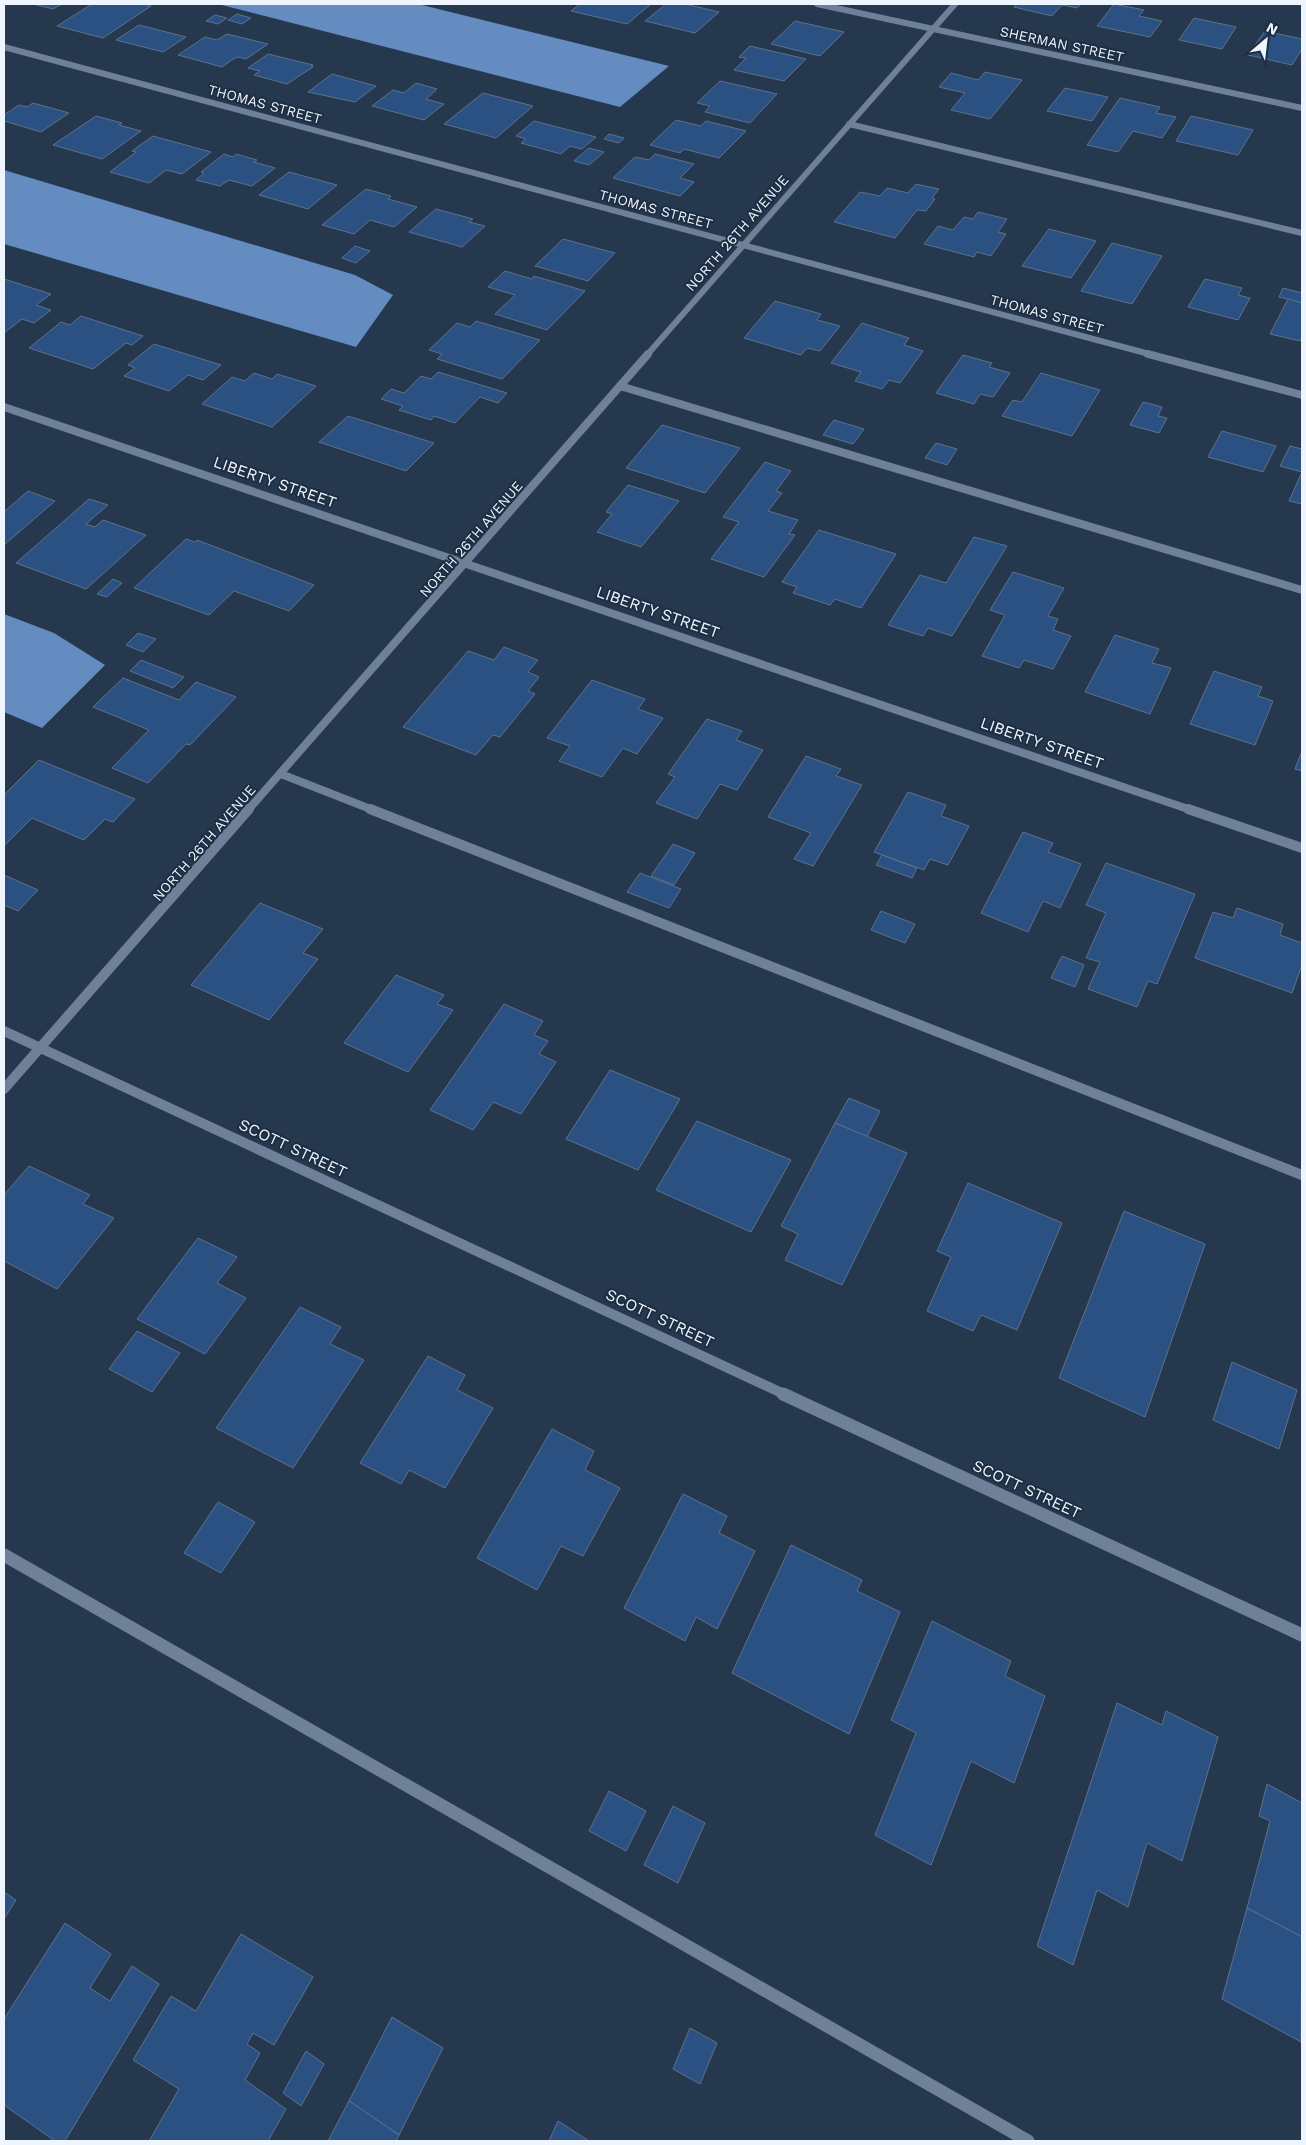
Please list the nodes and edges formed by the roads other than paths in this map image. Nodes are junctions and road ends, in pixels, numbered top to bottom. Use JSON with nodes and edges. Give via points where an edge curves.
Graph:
{"nodes":[{"id":1,"x":817,"y":4,"type":"edge"},
{"id":2,"x":955,"y":4,"type":"edge"},
{"id":3,"x":933,"y":29,"type":"junction"},
{"id":4,"x":4,"y":47,"type":"edge"},
{"id":5,"x":1302,"y":108,"type":"edge"},
{"id":6,"x":849,"y":124,"type":"junction"},
{"id":7,"x":1302,"y":233,"type":"edge"},
{"id":8,"x":742,"y":245,"type":"junction"},
{"id":9,"x":620,"y":386,"type":"junction"},
{"id":10,"x":1302,"y":395,"type":"edge"},
{"id":11,"x":4,"y":407,"type":"edge"},
{"id":12,"x":467,"y":563,"type":"junction"},
{"id":13,"x":1302,"y":590,"type":"edge"},
{"id":14,"x":281,"y":774,"type":"junction"},
{"id":15,"x":1302,"y":848,"type":"edge"},
{"id":16,"x":4,"y":1031,"type":"edge"},
{"id":17,"x":40,"y":1048,"type":"junction"},
{"id":18,"x":4,"y":1089,"type":"edge"},
{"id":19,"x":1302,"y":1175,"type":"edge"},
{"id":20,"x":4,"y":1554,"type":"edge"},
{"id":21,"x":1302,"y":1635,"type":"edge"},
{"id":22,"x":1028,"y":2141,"type":"edge"}],
"edges":[{"from":1,"to":3,"type":"street","name":"SHERMAN STREET"},
{"from":2,"to":3,"type":"street","name":"NORTH 26TH AVENUE"},
{"from":3,"to":5,"type":"street","name":"SHERMAN STREET"},
{"from":3,"to":6,"type":"street","name":"NORTH 26TH AVENUE"},
{"from":4,"to":8,"type":"street","name":"THOMAS STREET"},
{"from":6,"to":7,"type":"street"},
{"from":6,"to":8,"type":"street","name":"NORTH 26TH AVENUE"},
{"from":8,"to":9,"type":"street","name":"NORTH 26TH AVENUE"},
{"from":8,"to":10,"type":"street","name":"THOMAS STREET"},
{"from":9,"to":12,"type":"street","name":"NORTH 26TH AVENUE"},
{"from":9,"to":13,"type":"street"},
{"from":11,"to":12,"type":"street","name":"LIBERTY STREET"},
{"from":12,"to":14,"type":"street","name":"NORTH 26TH AVENUE"},
{"from":12,"to":15,"type":"street","name":"LIBERTY STREET"},
{"from":14,"to":17,"type":"street","name":"NORTH 26TH AVENUE"},
{"from":14,"to":19,"type":"street"},
{"from":16,"to":17,"type":"street","name":"SCOTT STREET"},
{"from":17,"to":18,"type":"street","name":"NORTH 26TH AVENUE"},
{"from":17,"to":21,"type":"street","name":"SCOTT STREET"},
{"from":20,"to":22,"type":"street"}]}
